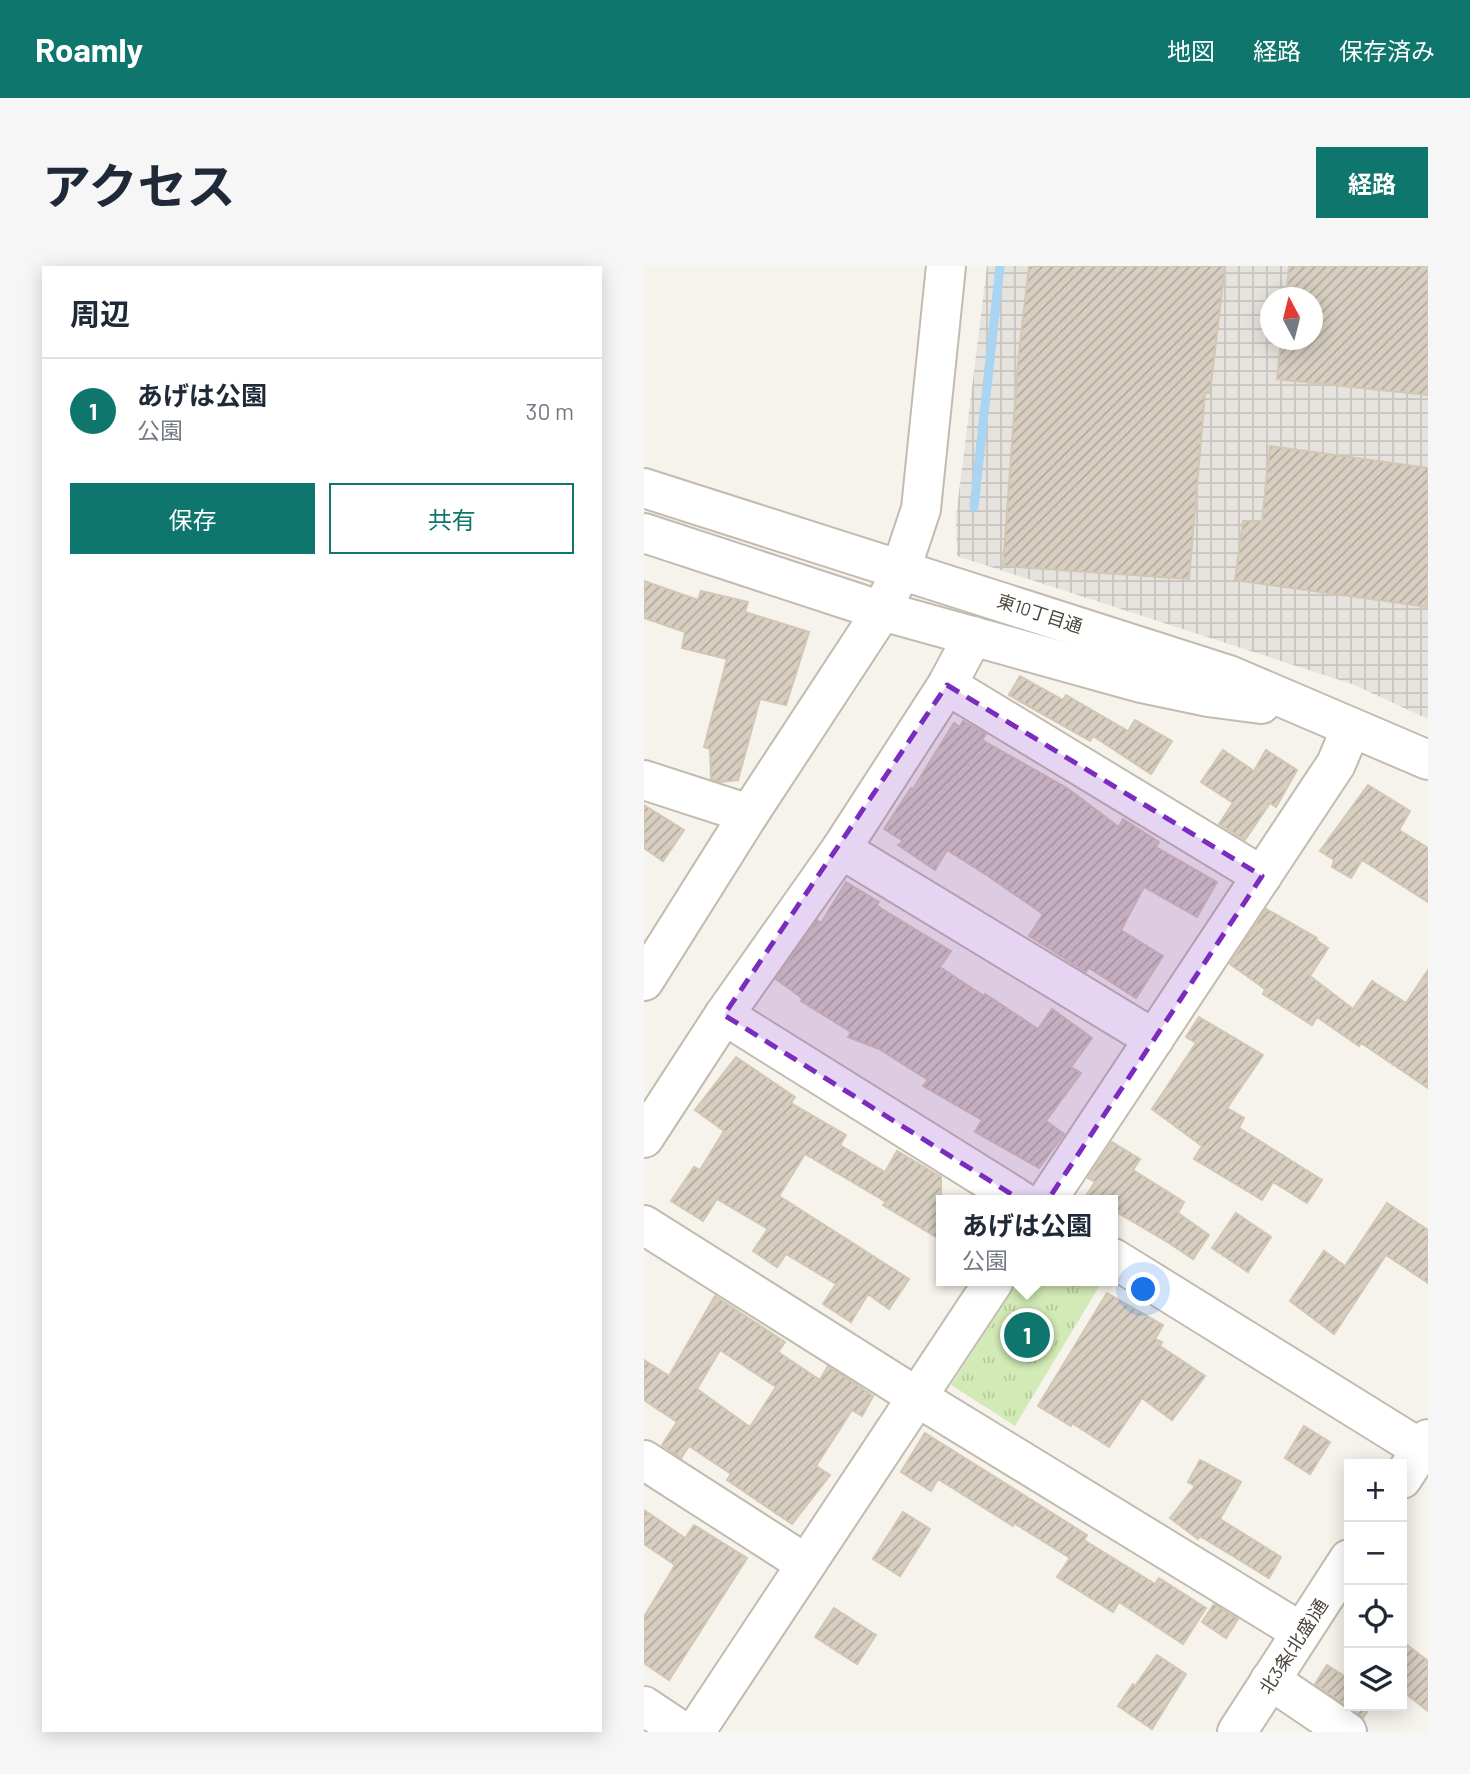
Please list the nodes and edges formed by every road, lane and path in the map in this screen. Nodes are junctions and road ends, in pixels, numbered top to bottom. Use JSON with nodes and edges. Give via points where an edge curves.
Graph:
{"nodes":[{"id":1,"x":946,"y":266,"type":"edge"},
{"id":2,"x":644,"y":488,"type":"edge"},
{"id":3,"x":644,"y":533,"type":"edge"},
{"id":4,"x":901,"y":569,"type":"junction"},
{"id":5,"x":882,"y":611,"type":"junction"},
{"id":6,"x":973,"y":636,"type":"junction"},
{"id":7,"x":947,"y":685,"type":"junction"},
{"id":8,"x":1311,"y":711,"type":"junction"},
{"id":9,"x":1351,"y":728,"type":"junction"},
{"id":10,"x":1428,"y":761,"type":"edge"},
{"id":11,"x":644,"y":780,"type":"edge"},
{"id":12,"x":749,"y":814,"type":"junction"},
{"id":13,"x":841,"y":849,"type":"junction"},
{"id":14,"x":1262,"y":876,"type":"junction"},
{"id":15,"x":644,"y":981,"type":"edge"},
{"id":16,"x":724,"y":1015,"type":"junction"},
{"id":17,"x":1154,"y":1040,"type":"junction"},
{"id":18,"x":644,"y":1138,"type":"edge"},
{"id":19,"x":1012,"y":1195,"type":"edge"},
{"id":20,"x":1050,"y":1195,"type":"edge"},
{"id":21,"x":644,"y":1225,"type":"edge"},
{"id":22,"x":1118,"y":1261,"type":"edge"},
{"id":23,"x":991,"y":1286,"type":"edge"},
{"id":24,"x":917,"y":1397,"type":"junction"},
{"id":25,"x":1417,"y":1456,"type":"edge"},
{"id":26,"x":644,"y":1460,"type":"edge"},
{"id":27,"x":806,"y":1564,"type":"junction"},
{"id":28,"x":1344,"y":1567,"type":"edge"},
{"id":29,"x":1301,"y":1632,"type":"junction"},
{"id":30,"x":1270,"y":1680,"type":"junction"},
{"id":31,"x":644,"y":1706,"type":"edge"},
{"id":32,"x":683,"y":1732,"type":"edge"},
{"id":33,"x":695,"y":1732,"type":"edge"},
{"id":34,"x":1237,"y":1732,"type":"edge"},
{"id":35,"x":1347,"y":1732,"type":"edge"}],
"edges":[{"from":1,"to":4,"type":"street","via":[[921,509]]},
{"from":2,"to":4,"type":"street","name":"東10丁目通"},
{"from":3,"to":5,"type":"street"},
{"from":4,"to":5,"type":"street"},
{"from":4,"to":8,"type":"street","name":"東10丁目通","via":[[1229,675]]},
{"from":5,"to":6,"type":"street"},
{"from":5,"to":12,"type":"street"},
{"from":6,"to":7,"type":"street"},
{"from":6,"to":8,"type":"street","via":[[1141,683]]},
{"from":7,"to":13,"type":"street"},
{"from":7,"to":14,"type":"street"},
{"from":8,"to":9,"type":"street","name":"東10丁目通"},
{"from":9,"to":10,"type":"street","name":"東10丁目通"},
{"from":9,"to":14,"type":"street","via":[[1336,764]]},
{"from":11,"to":12,"type":"street"},
{"from":12,"to":15,"type":"street"},
{"from":13,"to":16,"type":"street"},
{"from":13,"to":17,"type":"street"},
{"from":14,"to":17,"type":"street"},
{"from":16,"to":18,"type":"street"},
{"from":16,"to":19,"type":"street"},
{"from":17,"to":20,"type":"street"},
{"from":21,"to":24,"type":"street"},
{"from":22,"to":25,"type":"street"},
{"from":23,"to":24,"type":"street"},
{"from":24,"to":27,"type":"street"},
{"from":24,"to":29,"type":"street"},
{"from":26,"to":27,"type":"street"},
{"from":27,"to":33,"type":"street"},
{"from":28,"to":29,"type":"street","name":"北3条(北盛)通"},
{"from":29,"to":30,"type":"street","name":"北3条(北盛)通"},
{"from":30,"to":34,"type":"street","name":"北3条(北盛)通"},
{"from":30,"to":35,"type":"street"},
{"from":31,"to":32,"type":"street"}]}
